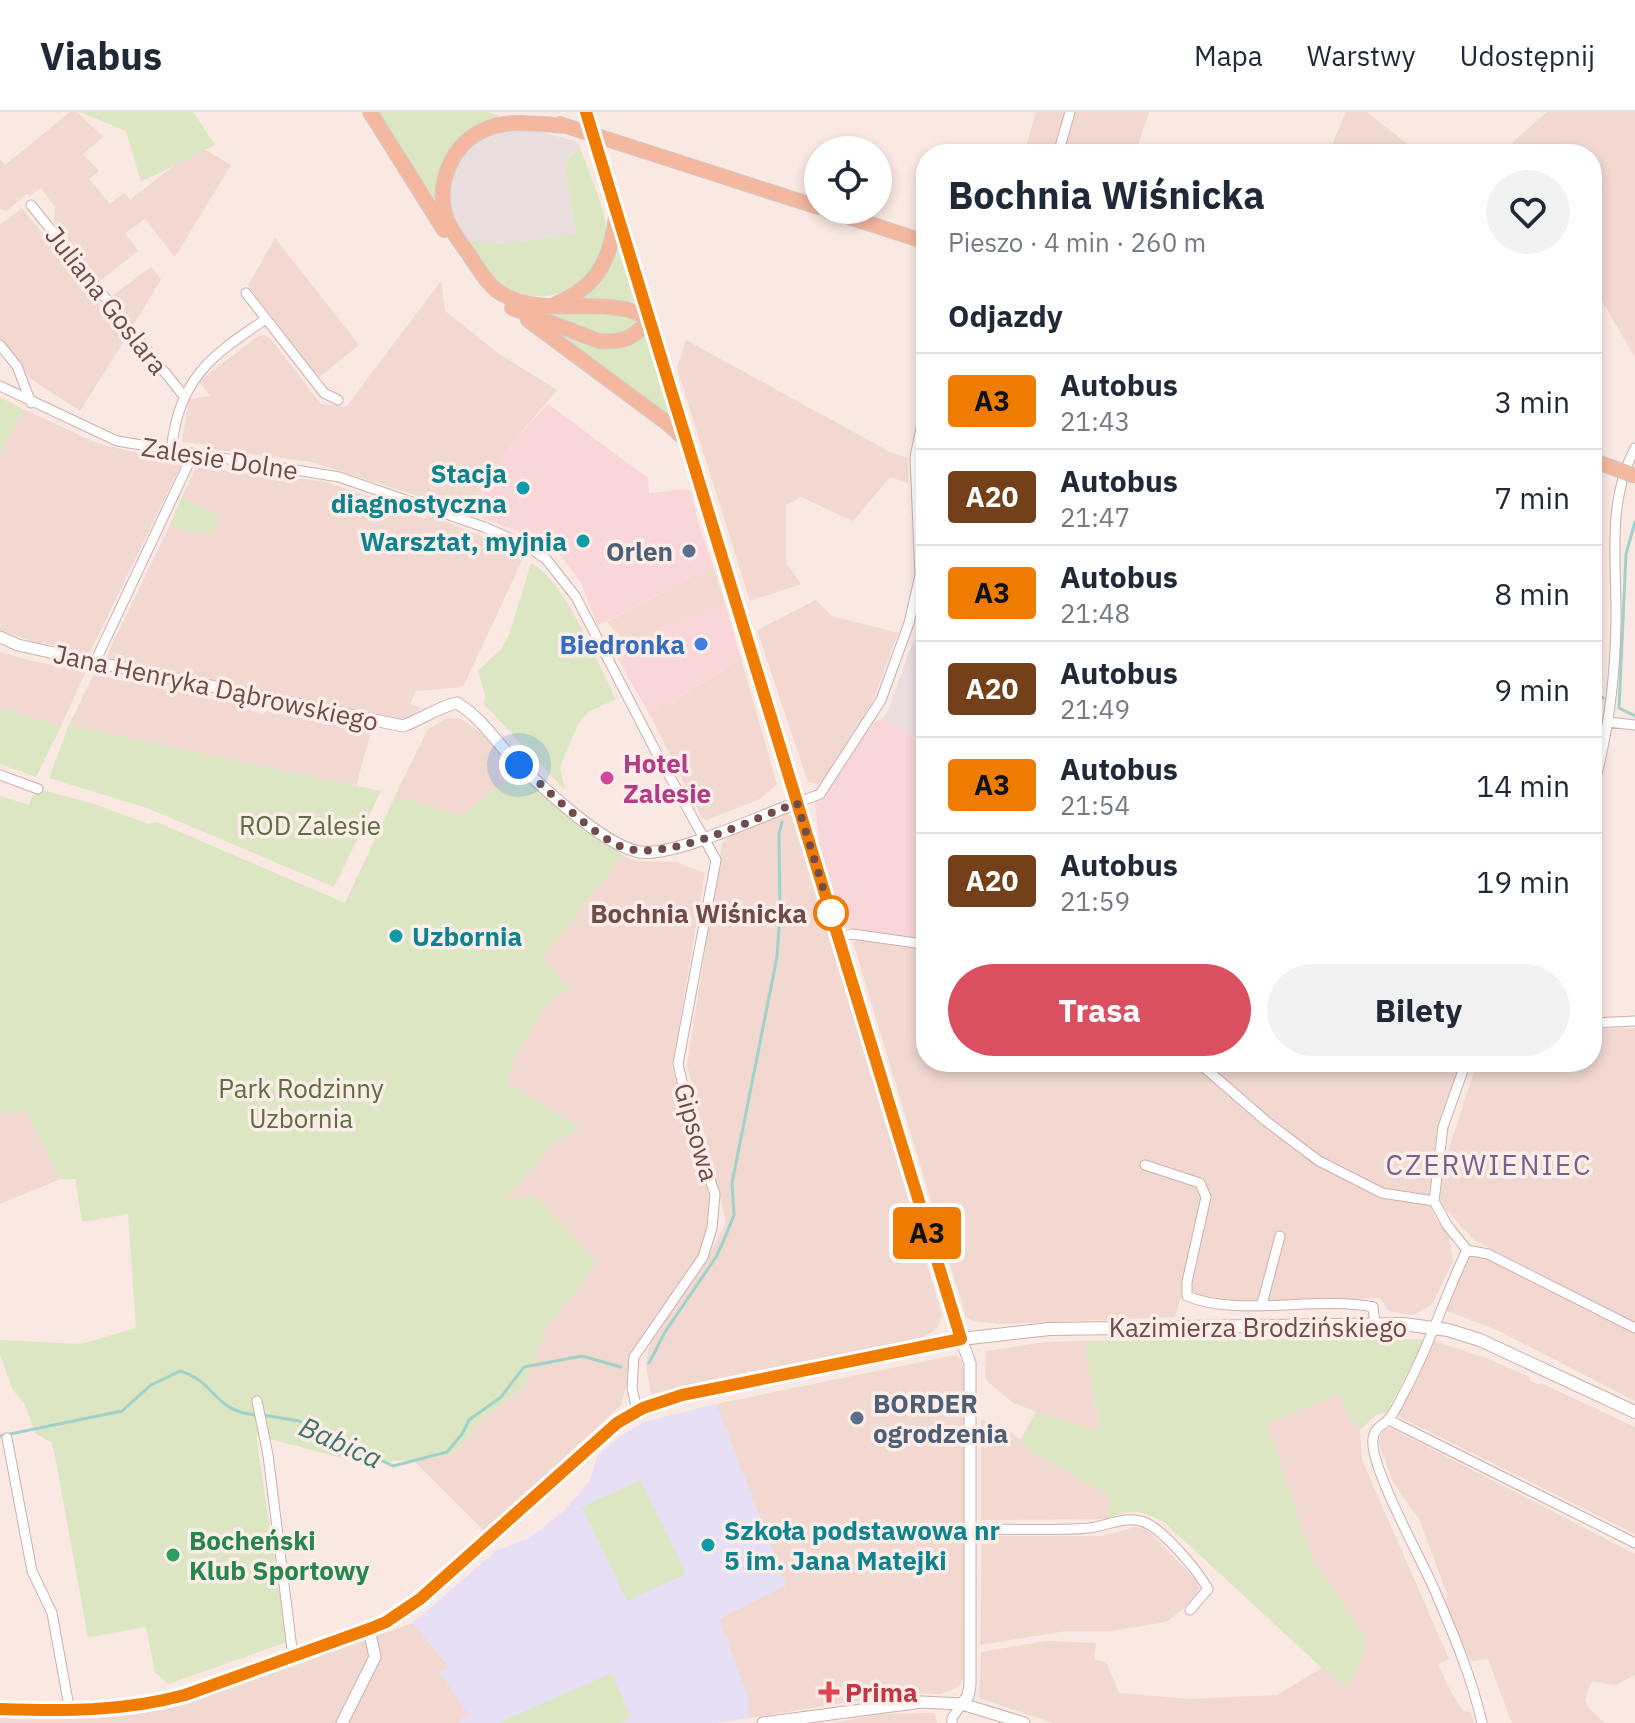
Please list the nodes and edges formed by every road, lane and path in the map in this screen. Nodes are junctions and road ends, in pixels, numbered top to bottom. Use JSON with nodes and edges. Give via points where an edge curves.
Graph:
{"nodes":[{"id":1,"x":370,"y":112,"type":"edge"},
{"id":2,"x":522,"y":112,"type":"edge"},
{"id":3,"x":586,"y":112,"type":"edge"},
{"id":4,"x":1070,"y":112,"type":"edge"},
{"id":5,"x":566,"y":126,"type":"junction"},
{"id":6,"x":1061,"y":144,"type":"edge"},
{"id":7,"x":804,"y":202,"type":"edge"},
{"id":8,"x":31,"y":205,"type":"dead end"},
{"id":9,"x":617,"y":211,"type":"junction"},
{"id":10,"x":870,"y":224,"type":"edge"},
{"id":11,"x":916,"y":239,"type":"edge"},
{"id":12,"x":246,"y":293,"type":"dead end"},
{"id":13,"x":553,"y":305,"type":"junction"},
{"id":14,"x":512,"y":308,"type":"junction"},
{"id":15,"x":266,"y":319,"type":"junction"},
{"id":16,"x":650,"y":319,"type":"junction"},
{"id":17,"x":0,"y":345,"type":"edge"},
{"id":18,"x":0,"y":386,"type":"edge"},
{"id":19,"x":183,"y":395,"type":"junction"},
{"id":20,"x":338,"y":400,"type":"dead end"},
{"id":21,"x":31,"y":403,"type":"junction"},
{"id":22,"x":687,"y":441,"type":"junction"},
{"id":23,"x":1635,"y":448,"type":"edge"},
{"id":24,"x":171,"y":451,"type":"junction"},
{"id":25,"x":916,"y":452,"type":"edge"},
{"id":26,"x":193,"y":454,"type":"junction"},
{"id":27,"x":1602,"y":464,"type":"edge"},
{"id":28,"x":1635,"y":476,"type":"edge"},
{"id":29,"x":916,"y":481,"type":"edge"},
{"id":30,"x":916,"y":592,"type":"edge"},
{"id":31,"x":0,"y":637,"type":"edge"},
{"id":32,"x":95,"y":662,"type":"junction"},
{"id":33,"x":1608,"y":722,"type":"junction"},
{"id":34,"x":1635,"y":725,"type":"edge"},
{"id":35,"x":1602,"y":748,"type":"edge"},
{"id":36,"x":0,"y":775,"type":"edge"},
{"id":37,"x":38,"y":789,"type":"dead end"},
{"id":38,"x":797,"y":803,"type":"junction"},
{"id":39,"x":703,"y":838,"type":"junction"},
{"id":40,"x":839,"y":937,"type":"junction"},
{"id":41,"x":916,"y":943,"type":"edge"},
{"id":42,"x":1635,"y":1021,"type":"edge"},
{"id":43,"x":1602,"y":1023,"type":"edge"},
{"id":44,"x":1210,"y":1072,"type":"edge"},
{"id":45,"x":1462,"y":1072,"type":"edge"},
{"id":46,"x":1145,"y":1165,"type":"dead end"},
{"id":47,"x":1434,"y":1201,"type":"junction"},
{"id":48,"x":1280,"y":1236,"type":"dead end"},
{"id":49,"x":1467,"y":1250,"type":"junction"},
{"id":50,"x":1262,"y":1304,"type":"junction"},
{"id":51,"x":1375,"y":1323,"type":"junction"},
{"id":52,"x":1433,"y":1328,"type":"junction"},
{"id":53,"x":1635,"y":1328,"type":"edge"},
{"id":54,"x":961,"y":1339,"type":"junction"},
{"id":55,"x":258,"y":1404,"type":"dead end"},
{"id":56,"x":637,"y":1410,"type":"junction"},
{"id":57,"x":1635,"y":1412,"type":"edge"},
{"id":58,"x":1389,"y":1420,"type":"junction"},
{"id":59,"x":7,"y":1438,"type":"dead end"},
{"id":60,"x":971,"y":1529,"type":"junction"},
{"id":61,"x":1635,"y":1543,"type":"edge"},
{"id":62,"x":1190,"y":1610,"type":"dead end"},
{"id":63,"x":369,"y":1629,"type":"junction"},
{"id":64,"x":293,"y":1657,"type":"junction"},
{"id":65,"x":962,"y":1704,"type":"junction"},
{"id":66,"x":0,"y":1709,"type":"edge"},
{"id":67,"x":70,"y":1712,"type":"junction"},
{"id":68,"x":342,"y":1723,"type":"edge"},
{"id":69,"x":763,"y":1723,"type":"edge"},
{"id":70,"x":952,"y":1723,"type":"edge"},
{"id":71,"x":1024,"y":1723,"type":"edge"},
{"id":72,"x":1482,"y":1723,"type":"edge"}],
"edges":[{"from":1,"to":14,"type":"main road","via":[[480,282]]},
{"from":2,"to":5,"type":"main road"},
{"from":3,"to":9,"type":"main road","bridge":true},
{"from":4,"to":6,"type":"street"},
{"from":5,"to":7,"type":"main road"},
{"from":5,"to":13,"type":"main road","via":[[518,122],[467,139],[449,166],[443,200],[450,227],[491,284],[516,300]]},
{"from":8,"to":19,"type":"street","name":"Juliana Goslara"},
{"from":9,"to":13,"type":"main road","via":[[608,255],[595,279]]},
{"from":9,"to":16,"type":"main road"},
{"from":10,"to":11,"type":"main road"},
{"from":12,"to":15,"type":"street"},
{"from":13,"to":16,"type":"main road","via":[[626,309]]},
{"from":14,"to":16,"type":"main road","via":[[599,341],[624,341]]},
{"from":14,"to":22,"type":"main road"},
{"from":15,"to":19,"type":"street","via":[[213,358]]},
{"from":15,"to":20,"type":"street","via":[[324,393]]},
{"from":16,"to":22,"type":"main road"},
{"from":17,"to":21,"type":"street","via":[[17,366]]},
{"from":18,"to":21,"type":"street","name":"Zalesie Dolne"},
{"from":19,"to":24,"type":"street"},
{"from":21,"to":24,"type":"street","name":"Zalesie Dolne","via":[[117,441]]},
{"from":22,"to":38,"type":"main road"},
{"from":23,"to":33,"type":"street","via":[[1621,485],[1614,530],[1616,622]]},
{"from":24,"to":26,"type":"street","name":"Zalesie Dolne"},
{"from":25,"to":29,"type":"street"},
{"from":26,"to":32,"type":"street"},
{"from":26,"to":39,"type":"street","name":"Zalesie Dolne","via":[[339,477],[484,527],[546,559],[576,597]]},
{"from":27,"to":28,"type":"main road","bridge":true},
{"from":30,"to":38,"type":"street","via":[[881,700],[820,794]]},
{"from":31,"to":32,"type":"street","name":"Jana Henryka Dąbrowskiego"},
{"from":32,"to":39,"type":"street","name":"Jana Henryka Dąbrowskiego","via":[[403,726],[457,703],[474,713],[519,765],[619,846],[642,853]]},
{"from":33,"to":34,"type":"street"},
{"from":33,"to":35,"type":"street"},
{"from":36,"to":37,"type":"street"},
{"from":38,"to":39,"type":"street","name":"Jana Henryka Dąbrowskiego"},
{"from":38,"to":40,"type":"main road"},
{"from":39,"to":56,"type":"street","name":"Gipsowa","via":[[716,860],[678,1064],[715,1194],[712,1228],[703,1257],[634,1357]]},
{"from":40,"to":41,"type":"street","via":[[852,934]]},
{"from":40,"to":54,"type":"main road"},
{"from":42,"to":43,"type":"street"},
{"from":44,"to":47,"type":"street","via":[[1319,1161],[1382,1193]]},
{"from":45,"to":47,"type":"street","via":[[1443,1127]]},
{"from":46,"to":50,"type":"street","via":[[1200,1183],[1206,1197],[1187,1296],[1201,1302]]},
{"from":47,"to":49,"type":"street"},
{"from":48,"to":50,"type":"street"},
{"from":49,"to":52,"type":"street"},
{"from":49,"to":53,"type":"street","via":[[1488,1254]]},
{"from":50,"to":51,"type":"street","via":[[1348,1302],[1373,1307]]},
{"from":51,"to":52,"type":"main road","name":"Kazimierza Brodzińskiego"},
{"from":51,"to":54,"type":"main road","name":"Kazimierza Brodzińskiego","via":[[1049,1329]]},
{"from":52,"to":57,"type":"main road","name":"Kazimierza Brodzińskiego","via":[[1509,1352]]},
{"from":52,"to":58,"type":"street"},
{"from":54,"to":56,"type":"street","via":[[682,1395]]},
{"from":54,"to":60,"type":"street","via":[[970,1363]]},
{"from":55,"to":64,"type":"street"},
{"from":56,"to":63,"type":"street","via":[[420,1599]]},
{"from":58,"to":61,"type":"street"},
{"from":58,"to":72,"type":"street","via":[[1373,1435],[1375,1459],[1435,1590]]},
{"from":59,"to":67,"type":"street","via":[[32,1571],[52,1613]]},
{"from":60,"to":62,"type":"street","via":[[1144,1522],[1203,1579],[1208,1589]]},
{"from":60,"to":65,"type":"street","via":[[970,1685]]},
{"from":63,"to":64,"type":"street"},
{"from":63,"to":68,"type":"street","via":[[375,1657]]},
{"from":64,"to":67,"type":"street","via":[[164,1701]]},
{"from":65,"to":69,"type":"street","via":[[922,1702]]},
{"from":65,"to":70,"type":"street"},
{"from":65,"to":71,"type":"street"},
{"from":66,"to":67,"type":"street"}]}
